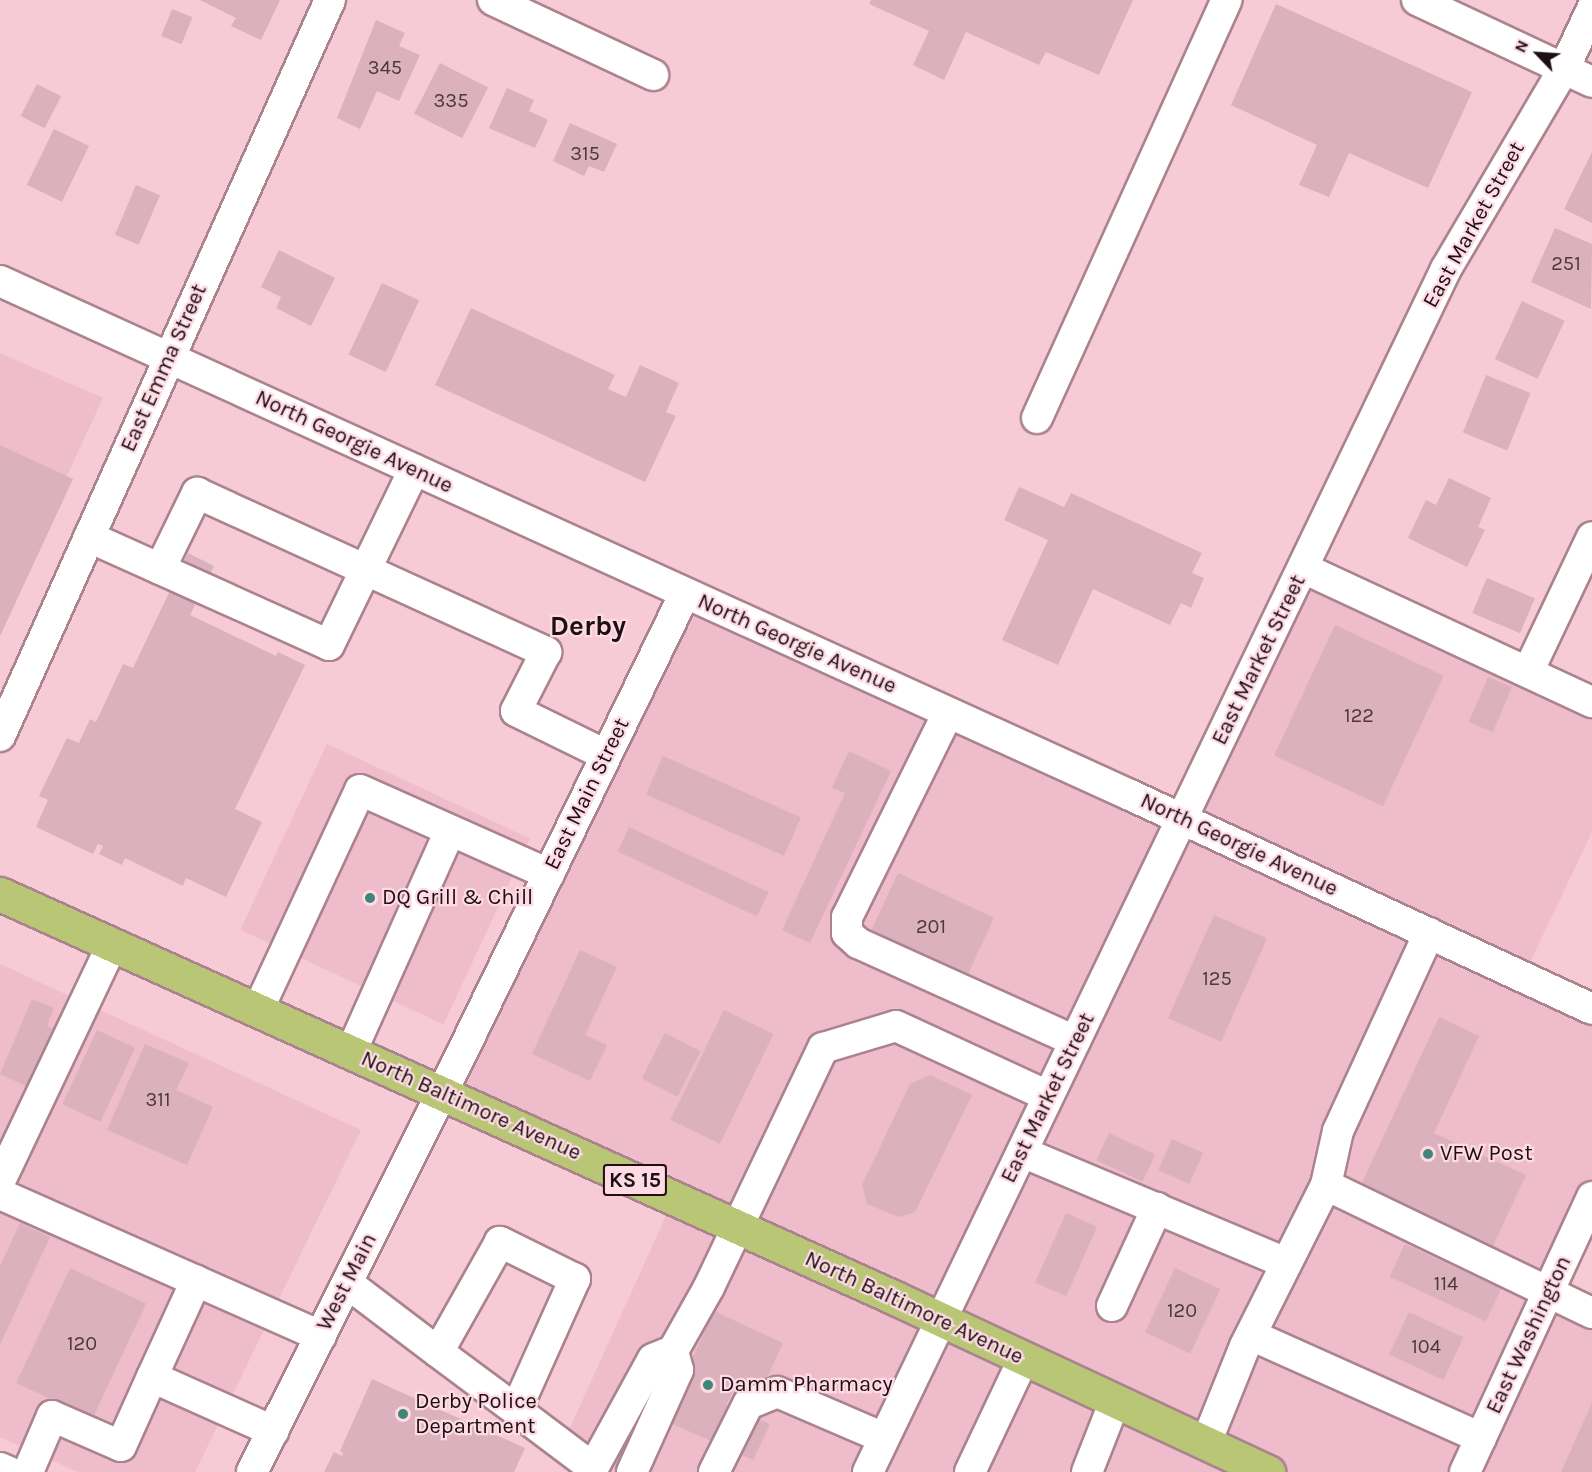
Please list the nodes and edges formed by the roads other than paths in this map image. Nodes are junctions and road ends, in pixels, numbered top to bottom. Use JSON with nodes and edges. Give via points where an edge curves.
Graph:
{"nodes":[{"id":1,"x":330,"y":0,"type":"edge"},
{"id":2,"x":493,"y":0,"type":"edge"},
{"id":3,"x":1227,"y":0,"type":"edge"},
{"id":4,"x":1417,"y":0,"type":"edge"},
{"id":5,"x":1592,"y":9,"type":"edge"},
{"id":6,"x":1564,"y":69,"type":"junction"},
{"id":7,"x":653,"y":75,"type":"dead end"},
{"id":8,"x":1592,"y":82,"type":"edge"},
{"id":9,"x":0,"y":281,"type":"edge"},
{"id":10,"x":168,"y":358,"type":"junction"},
{"id":11,"x":1037,"y":418,"type":"dead end"},
{"id":12,"x":414,"y":470,"type":"junction"},
{"id":13,"x":89,"y":537,"type":"junction"},
{"id":14,"x":1592,"y":537,"type":"edge"},
{"id":15,"x":1303,"y":568,"type":"junction"},
{"id":16,"x":160,"y":569,"type":"junction"},
{"id":17,"x":365,"y":569,"type":"junction"},
{"id":18,"x":685,"y":593,"type":"junction"},
{"id":19,"x":1528,"y":672,"type":"junction"},
{"id":20,"x":1592,"y":702,"type":"edge"},
{"id":21,"x":948,"y":713,"type":"junction"},
{"id":22,"x":2,"y":728,"type":"edge"},
{"id":23,"x":606,"y":755,"type":"junction"},
{"id":24,"x":1182,"y":819,"type":"junction"},
{"id":25,"x":450,"y":831,"type":"junction"},
{"id":26,"x":549,"y":874,"type":"junction"},
{"id":27,"x":0,"y":894,"type":"edge"},
{"id":28,"x":1429,"y":933,"type":"junction"},
{"id":29,"x":112,"y":945,"type":"junction"},
{"id":30,"x":1592,"y":1009,"type":"edge"},
{"id":31,"x":258,"y":1010,"type":"junction"},
{"id":32,"x":1075,"y":1041,"type":"junction"},
{"id":33,"x":351,"y":1052,"type":"junction"},
{"id":34,"x":442,"y":1092,"type":"junction"},
{"id":35,"x":1048,"y":1096,"type":"junction"},
{"id":36,"x":1022,"y":1152,"type":"junction"},
{"id":37,"x":1326,"y":1185,"type":"junction"},
{"id":38,"x":2,"y":1196,"type":"edge"},
{"id":39,"x":1592,"y":1197,"type":"edge"},
{"id":40,"x":1157,"y":1208,"type":"junction"},
{"id":41,"x":736,"y":1226,"type":"junction"},
{"id":42,"x":1286,"y":1263,"type":"junction"},
{"id":43,"x":196,"y":1281,"type":"junction"},
{"id":44,"x":347,"y":1283,"type":"junction"},
{"id":45,"x":1548,"y":1293,"type":"junction"},
{"id":46,"x":1112,"y":1306,"type":"dead end"},
{"id":47,"x":1592,"y":1313,"type":"edge"},
{"id":48,"x":941,"y":1320,"type":"junction"},
{"id":49,"x":1251,"y":1335,"type":"junction"},
{"id":50,"x":321,"y":1336,"type":"junction"},
{"id":51,"x":673,"y":1351,"type":"junction"},
{"id":52,"x":438,"y":1352,"type":"junction"},
{"id":53,"x":1024,"y":1358,"type":"junction"},
{"id":54,"x":152,"y":1377,"type":"junction"},
{"id":55,"x":1115,"y":1401,"type":"junction"},
{"id":56,"x":516,"y":1410,"type":"junction"},
{"id":57,"x":273,"y":1431,"type":"junction"},
{"id":58,"x":884,"y":1438,"type":"junction"},
{"id":59,"x":1481,"y":1438,"type":"junction"},
{"id":60,"x":1206,"y":1443,"type":"junction"},
{"id":61,"x":0,"y":1468,"type":"edge"},
{"id":62,"x":595,"y":1471,"type":"edge"},
{"id":63,"x":9,"y":1472,"type":"edge"},
{"id":64,"x":28,"y":1472,"type":"edge"},
{"id":65,"x":252,"y":1472,"type":"edge"},
{"id":66,"x":632,"y":1472,"type":"edge"},
{"id":67,"x":714,"y":1472,"type":"edge"},
{"id":68,"x":868,"y":1472,"type":"edge"},
{"id":69,"x":970,"y":1472,"type":"edge"},
{"id":70,"x":1087,"y":1472,"type":"edge"},
{"id":71,"x":1268,"y":1472,"type":"edge"},
{"id":72,"x":1465,"y":1472,"type":"edge"}],
"edges":[{"from":1,"to":10,"type":"street","name":"East Emma Street"},
{"from":2,"to":7,"type":"street"},
{"from":3,"to":11,"type":"street"},
{"from":4,"to":6,"type":"street"},
{"from":5,"to":6,"type":"street","name":"East Market Street"},
{"from":6,"to":8,"type":"street"},
{"from":6,"to":15,"type":"street","name":"East Market Street","via":[[1446,269]]},
{"from":9,"to":10,"type":"street","name":"North Georgie Avenue"},
{"from":10,"to":12,"type":"street","name":"North Georgie Avenue"},
{"from":10,"to":13,"type":"street","name":"East Emma Street"},
{"from":12,"to":17,"type":"street"},
{"from":12,"to":18,"type":"street","name":"North Georgie Avenue"},
{"from":13,"to":16,"type":"street"},
{"from":13,"to":22,"type":"street","name":"East Emma Street"},
{"from":14,"to":19,"type":"street"},
{"from":15,"to":19,"type":"street"},
{"from":15,"to":24,"type":"street","name":"East Market Street"},
{"from":16,"to":17,"type":"street","via":[[329,645]]},
{"from":16,"to":17,"type":"street","via":[[196,493]]},
{"from":17,"to":23,"type":"street","via":[[546,652],[516,711]]},
{"from":18,"to":21,"type":"street","name":"North Georgie Avenue"},
{"from":18,"to":23,"type":"street","name":"East Main Street"},
{"from":19,"to":20,"type":"street"},
{"from":21,"to":24,"type":"street","name":"North Georgie Avenue"},
{"from":21,"to":32,"type":"street","via":[[847,918],[847,933],[858,943]]},
{"from":23,"to":26,"type":"street","name":"East Main Street"},
{"from":24,"to":28,"type":"street","name":"North Georgie Avenue"},
{"from":24,"to":32,"type":"street","name":"East Market Street"},
{"from":25,"to":26,"type":"street"},
{"from":25,"to":31,"type":"street","via":[[360,790]]},
{"from":25,"to":33,"type":"street"},
{"from":26,"to":34,"type":"street","name":"East Main Street"},
{"from":27,"to":29,"type":"main road","name":"North Baltimore Avenue","number":"KS 15"},
{"from":28,"to":30,"type":"street","name":"North Georgie Avenue"},
{"from":28,"to":37,"type":"street","via":[[1338,1131]]},
{"from":29,"to":31,"type":"main road","name":"North Baltimore Avenue","number":"KS 15"},
{"from":29,"to":38,"type":"street"},
{"from":31,"to":33,"type":"main road","name":"North Baltimore Avenue","number":"KS 15"},
{"from":32,"to":35,"type":"street","name":"East Market Street"},
{"from":33,"to":34,"type":"main road","name":"North Baltimore Avenue","number":"KS 15"},
{"from":34,"to":41,"type":"main road","name":"North Baltimore Avenue","number":"KS 15"},
{"from":34,"to":44,"type":"street","name":"West Main"},
{"from":35,"to":36,"type":"street","name":"East Market Street"},
{"from":35,"to":41,"type":"street","via":[[896,1026],[823,1048]]},
{"from":36,"to":40,"type":"street"},
{"from":36,"to":48,"type":"street","name":"East Market Street"},
{"from":37,"to":42,"type":"street"},
{"from":37,"to":45,"type":"street"},
{"from":38,"to":43,"type":"street"},
{"from":39,"to":45,"type":"street","name":"East Washington"},
{"from":40,"to":42,"type":"street"},
{"from":40,"to":46,"type":"street"},
{"from":41,"to":48,"type":"main road","name":"North Baltimore Avenue","number":"KS 15"},
{"from":41,"to":51,"type":"street","via":[[709,1287]]},
{"from":42,"to":49,"type":"street"},
{"from":43,"to":50,"type":"street"},
{"from":43,"to":54,"type":"street"},
{"from":44,"to":50,"type":"street","name":"West Main"},
{"from":44,"to":52,"type":"street"},
{"from":45,"to":47,"type":"street"},
{"from":45,"to":59,"type":"street","name":"East Washington"},
{"from":48,"to":53,"type":"main road","name":"North Baltimore Avenue","number":"KS 15"},
{"from":48,"to":58,"type":"street","name":"East Market Street"},
{"from":49,"to":59,"type":"street"},
{"from":49,"to":60,"type":"street"},
{"from":50,"to":57,"type":"street","name":"West Main"},
{"from":51,"to":62,"type":"street","via":[[653,1359]]},
{"from":51,"to":66,"type":"street","via":[[678,1370]]},
{"from":52,"to":56,"type":"street"},
{"from":52,"to":56,"type":"street","via":[[500,1242],[575,1279]]},
{"from":53,"to":55,"type":"main road","name":"North Baltimore Avenue","number":"KS 15"},
{"from":53,"to":69,"type":"street"},
{"from":54,"to":57,"type":"street"},
{"from":54,"to":64,"type":"street","via":[[121,1446],[52,1416]]},
{"from":55,"to":60,"type":"main road","name":"North Baltimore Avenue","number":"KS 15"},
{"from":55,"to":70,"type":"street"},
{"from":56,"to":62,"type":"street"},
{"from":57,"to":65,"type":"street","name":"West Main"},
{"from":58,"to":67,"type":"street","via":[[777,1392],[748,1404]]},
{"from":58,"to":68,"type":"street","name":"East Market Street"},
{"from":59,"to":72,"type":"street","name":"East Washington"},
{"from":60,"to":71,"type":"main road","name":"North Baltimore Avenue","number":"KS 15"},
{"from":61,"to":63,"type":"street"}]}
